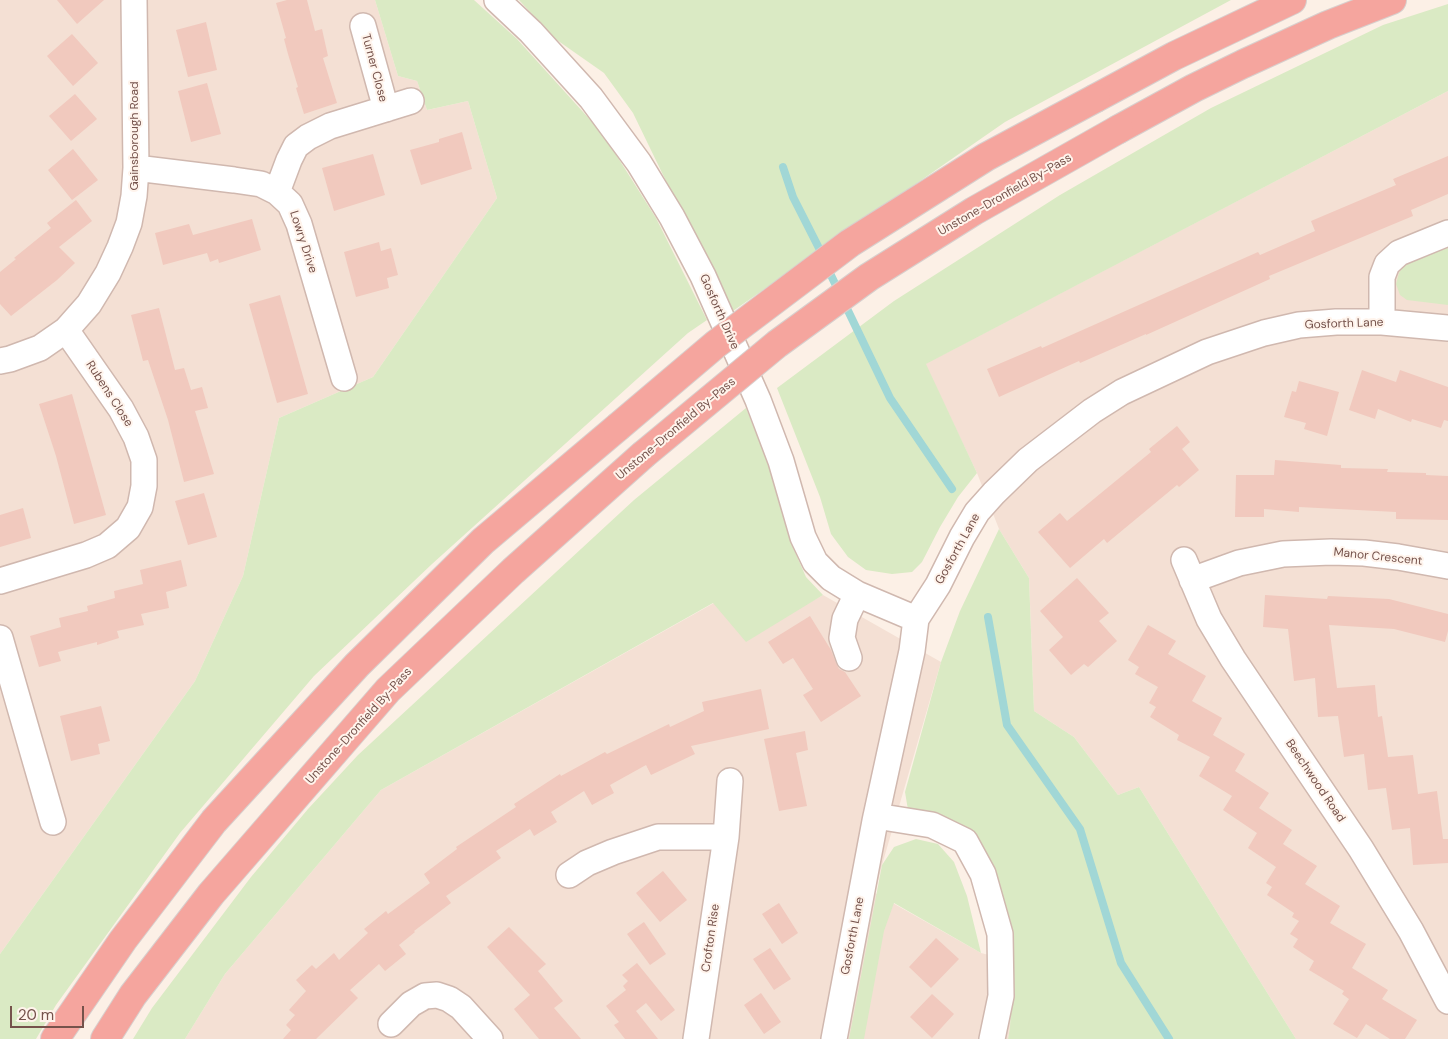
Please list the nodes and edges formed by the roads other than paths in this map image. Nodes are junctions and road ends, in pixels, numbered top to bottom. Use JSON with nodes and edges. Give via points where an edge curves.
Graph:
{"nodes":[{"id":1,"x":134,"y":0,"type":"edge"},
{"id":2,"x":497,"y":0,"type":"edge"},
{"id":3,"x":1292,"y":0,"type":"edge"},
{"id":4,"x":1392,"y":0,"type":"edge"},
{"id":5,"x":363,"y":26,"type":"dead end"},
{"id":6,"x":411,"y":101,"type":"dead end"},
{"id":7,"x":386,"y":109,"type":"junction"},
{"id":8,"x":136,"y":168,"type":"junction"},
{"id":9,"x":277,"y":192,"type":"junction"},
{"id":10,"x":1448,"y":233,"type":"edge"},
{"id":11,"x":1382,"y":322,"type":"junction"},
{"id":12,"x":1448,"y":328,"type":"edge"},
{"id":13,"x":66,"y":330,"type":"junction"},
{"id":14,"x":0,"y":361,"type":"edge"},
{"id":15,"x":344,"y":378,"type":"dead end"},
{"id":16,"x":1448,"y":566,"type":"edge"},
{"id":17,"x":1188,"y":570,"type":"joint"},
{"id":18,"x":0,"y":581,"type":"edge"},
{"id":19,"x":857,"y":594,"type":"junction"},
{"id":20,"x":916,"y":619,"type":"junction"},
{"id":21,"x":0,"y":638,"type":"edge"},
{"id":22,"x":849,"y":658,"type":"dead end"},
{"id":23,"x":730,"y":781,"type":"dead end"},
{"id":24,"x":876,"y":816,"type":"junction"},
{"id":25,"x":53,"y":822,"type":"dead end"},
{"id":26,"x":726,"y":836,"type":"junction"},
{"id":27,"x":569,"y":874,"type":"dead end"},
{"id":28,"x":1448,"y":1000,"type":"edge"},
{"id":29,"x":391,"y":1024,"type":"dead end"},
{"id":30,"x":55,"y":1039,"type":"edge"},
{"id":31,"x":105,"y":1039,"type":"edge"},
{"id":32,"x":490,"y":1039,"type":"edge"},
{"id":33,"x":696,"y":1039,"type":"edge"},
{"id":34,"x":834,"y":1039,"type":"edge"},
{"id":35,"x":992,"y":1039,"type":"edge"}],
"edges":[{"from":1,"to":8,"type":"street","name":"Gainsborough Road"},
{"from":2,"to":19,"type":"street","name":"Gosforth Drive","via":[[591,98],[639,163],[672,217],[703,276],[758,400],[781,461],[803,537],[815,562],[831,578]]},
{"from":3,"to":30,"type":"highway","bridge":true,"via":[[1174,56],[986,158],[850,243],[716,344],[483,541],[350,672],[214,821],[123,940]]},
{"from":4,"to":31,"type":"highway","name":"Unstone-Dronfield By-Pass","bridge":true,"via":[[1243,64],[1119,129],[974,211],[869,277],[777,344],[643,455],[513,571],[388,690],[211,894],[133,996]]},
{"from":5,"to":7,"type":"street","name":"Turner Close"},
{"from":6,"to":7,"type":"street","name":"Turner Close"},
{"from":7,"to":9,"type":"street","name":"Turner Close","via":[[330,126],[296,146]]},
{"from":8,"to":9,"type":"street","name":"Lowry Drive","via":[[261,184]]},
{"from":8,"to":13,"type":"street","name":"Gainsborough Road","via":[[129,223],[120,247],[89,304]]},
{"from":9,"to":15,"type":"street","name":"Lowry Drive","via":[[290,204],[299,224]]},
{"from":10,"to":11,"type":"street","via":[[1399,253],[1387,264],[1382,277]]},
{"from":11,"to":12,"type":"street","name":"Gosforth Lane"},
{"from":11,"to":20,"type":"street","name":"Gosforth Lane","via":[[1299,325],[1264,333],[1206,352],[1122,392],[1092,411],[1028,460],[977,512]]},
{"from":13,"to":14,"type":"street","name":"Gainsborough Road","via":[[40,348]]},
{"from":13,"to":18,"type":"street","name":"Rubens Close","via":[[122,410],[136,437],[144,460],[140,507],[128,528],[107,546],[86,556]]},
{"from":16,"to":17,"type":"street","name":"Manor Crescent","via":[[1398,557],[1330,552],[1283,554]]},
{"from":17,"to":28,"type":"street","name":"Beechwood Road","via":[[1209,619],[1233,659],[1361,849]]},
{"from":19,"to":20,"type":"street","name":"Gosforth Drive"},
{"from":19,"to":22,"type":"street","via":[[845,619],[842,638]]},
{"from":20,"to":24,"type":"street","name":"Gosforth Lane"},
{"from":21,"to":25,"type":"street"},
{"from":23,"to":26,"type":"street","name":"Crofton Rise"},
{"from":24,"to":34,"type":"street","name":"Gosforth Lane"},
{"from":24,"to":35,"type":"street","via":[[932,825],[965,841],[983,874],[1000,934],[1001,996]]},
{"from":26,"to":27,"type":"street","via":[[658,837],[612,852]]},
{"from":26,"to":33,"type":"street","name":"Crofton Rise"},
{"from":29,"to":32,"type":"street","via":[[411,1004],[425,996],[437,995],[461,1007]]}]}
